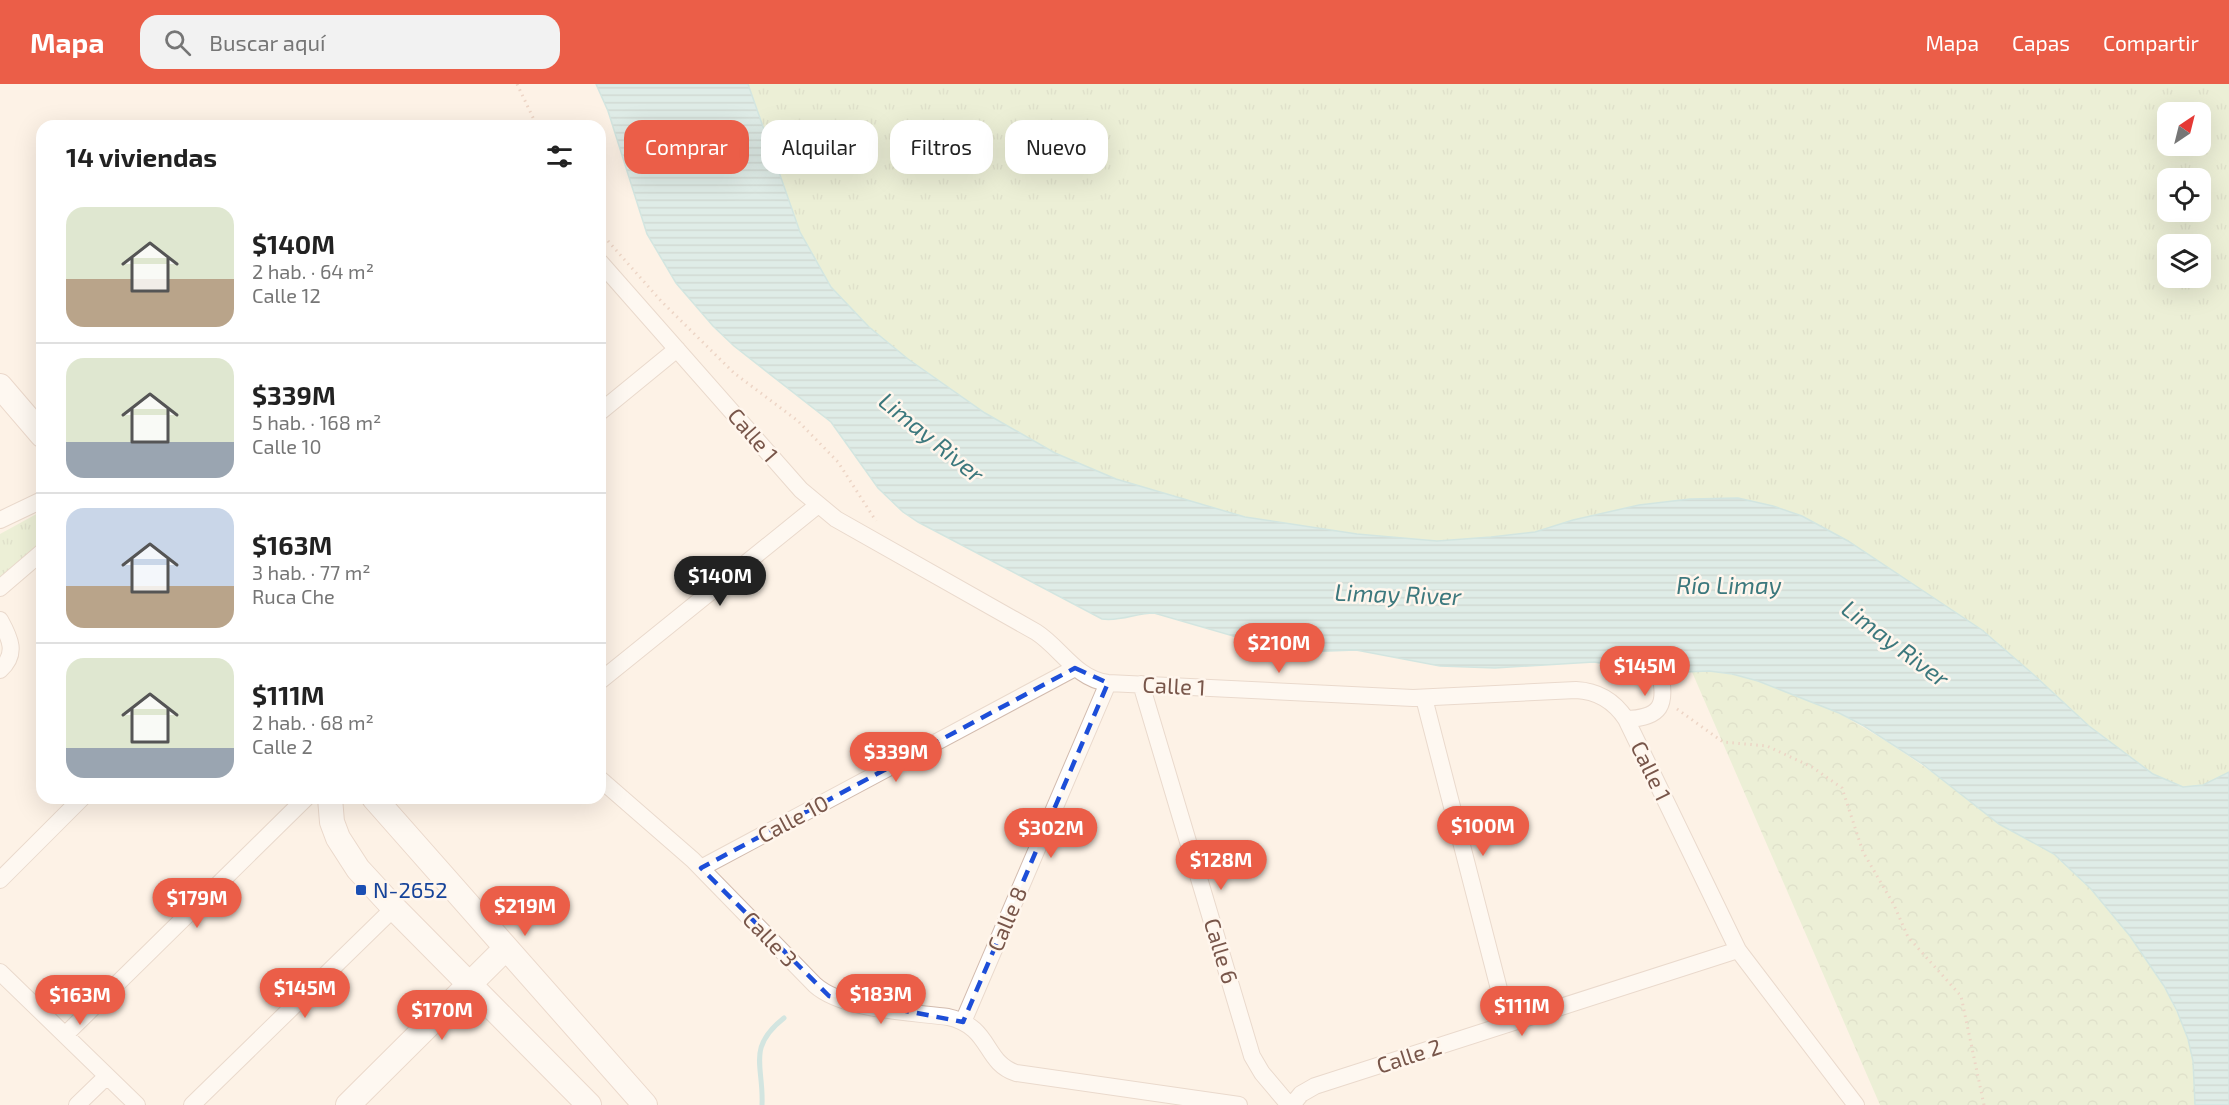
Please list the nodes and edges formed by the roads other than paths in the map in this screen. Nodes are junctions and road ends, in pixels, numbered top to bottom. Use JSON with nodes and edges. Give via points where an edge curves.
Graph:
{"nodes":[{"id":1,"x":606,"y":269,"type":"edge"},
{"id":2,"x":677,"y":349,"type":"junction"},
{"id":3,"x":0,"y":386,"type":"edge"},
{"id":4,"x":606,"y":407,"type":"edge"},
{"id":5,"x":36,"y":428,"type":"edge"},
{"id":6,"x":36,"y":503,"type":"edge"},
{"id":7,"x":818,"y":505,"type":"junction"},
{"id":8,"x":0,"y":520,"type":"edge"},
{"id":9,"x":36,"y":557,"type":"edge"},
{"id":10,"x":0,"y":588,"type":"edge"},
{"id":11,"x":0,"y":620,"type":"edge"},
{"id":12,"x":1075,"y":668,"type":"junction"},
{"id":13,"x":0,"y":670,"type":"edge"},
{"id":14,"x":1660,"y":673,"type":"dead end"},
{"id":15,"x":606,"y":676,"type":"edge"},
{"id":16,"x":1108,"y":683,"type":"junction"},
{"id":17,"x":1141,"y":684,"type":"junction"},
{"id":18,"x":1424,"y":698,"type":"junction"},
{"id":19,"x":1626,"y":719,"type":"junction"},
{"id":20,"x":606,"y":784,"type":"edge"},
{"id":21,"x":76,"y":804,"type":"edge"},
{"id":22,"x":300,"y":804,"type":"edge"},
{"id":23,"x":330,"y":804,"type":"edge"},
{"id":24,"x":379,"y":804,"type":"edge"},
{"id":25,"x":701,"y":868,"type":"junction"},
{"id":26,"x":0,"y":880,"type":"edge"},
{"id":27,"x":394,"y":908,"type":"junction"},
{"id":28,"x":507,"y":948,"type":"junction"},
{"id":29,"x":1738,"y":950,"type":"junction"},
{"id":30,"x":0,"y":972,"type":"edge"},
{"id":31,"x":469,"y":984,"type":"junction"},
{"id":32,"x":963,"y":1022,"type":"junction"},
{"id":33,"x":1508,"y":1024,"type":"junction"},
{"id":34,"x":65,"y":1035,"type":"junction"},
{"id":35,"x":107,"y":1076,"type":"junction"},
{"id":36,"x":637,"y":1102,"type":"edge"},
{"id":37,"x":77,"y":1105,"type":"edge"},
{"id":38,"x":137,"y":1105,"type":"edge"},
{"id":39,"x":192,"y":1105,"type":"edge"},
{"id":40,"x":348,"y":1105,"type":"edge"},
{"id":41,"x":589,"y":1105,"type":"edge"},
{"id":42,"x":1239,"y":1105,"type":"edge"},
{"id":43,"x":1290,"y":1105,"type":"edge"},
{"id":44,"x":1856,"y":1105,"type":"edge"}],
"edges":[{"from":1,"to":2,"type":"street","name":"Calle 1"},
{"from":2,"to":4,"type":"street"},
{"from":2,"to":7,"type":"street","name":"Calle 1"},
{"from":3,"to":5,"type":"street"},
{"from":6,"to":8,"type":"street"},
{"from":7,"to":12,"type":"street","name":"Calle 1","via":[[836,519],[1036,632]]},
{"from":7,"to":15,"type":"street"},
{"from":9,"to":10,"type":"street"},
{"from":11,"to":13,"type":"street","via":[[11,643],[11,656]]},
{"from":12,"to":16,"type":"street","name":"Calle 1","via":[[1087,677]]},
{"from":12,"to":25,"type":"street","name":"Calle 10"},
{"from":14,"to":19,"type":"street","via":[[1661,705],[1652,715]]},
{"from":16,"to":17,"type":"street","name":"Calle 1"},
{"from":16,"to":32,"type":"street","name":"Calle 8"},
{"from":17,"to":18,"type":"street","name":"Calle 1"},
{"from":17,"to":43,"type":"street","name":"Calle 6","via":[[1252,1056]]},
{"from":18,"to":19,"type":"street","name":"Calle 1","via":[[1584,690],[1609,700]]},
{"from":18,"to":33,"type":"street"},
{"from":19,"to":29,"type":"street","name":"Calle 1"},
{"from":20,"to":25,"type":"street","name":"Calle 3"},
{"from":21,"to":26,"type":"street"},
{"from":22,"to":34,"type":"street"},
{"from":23,"to":27,"type":"street","via":[[332,822],[347,854]]},
{"from":24,"to":28,"type":"street"},
{"from":25,"to":32,"type":"street","name":"Calle 3","via":[[829,996],[846,1003]]},
{"from":27,"to":31,"type":"street"},
{"from":27,"to":39,"type":"street"},
{"from":28,"to":31,"type":"street"},
{"from":28,"to":36,"type":"street"},
{"from":29,"to":33,"type":"street","name":"Calle 2"},
{"from":29,"to":44,"type":"street","name":"Calle 1"},
{"from":30,"to":34,"type":"street"},
{"from":31,"to":40,"type":"street"},
{"from":31,"to":41,"type":"street"},
{"from":32,"to":42,"type":"street","name":"Calle 3","via":[[981,1035],[1000,1063],[1016,1073]]},
{"from":33,"to":43,"type":"street","name":"Calle 2","via":[[1315,1086]]},
{"from":34,"to":35,"type":"street"},
{"from":35,"to":37,"type":"street"},
{"from":35,"to":38,"type":"street"}]}
